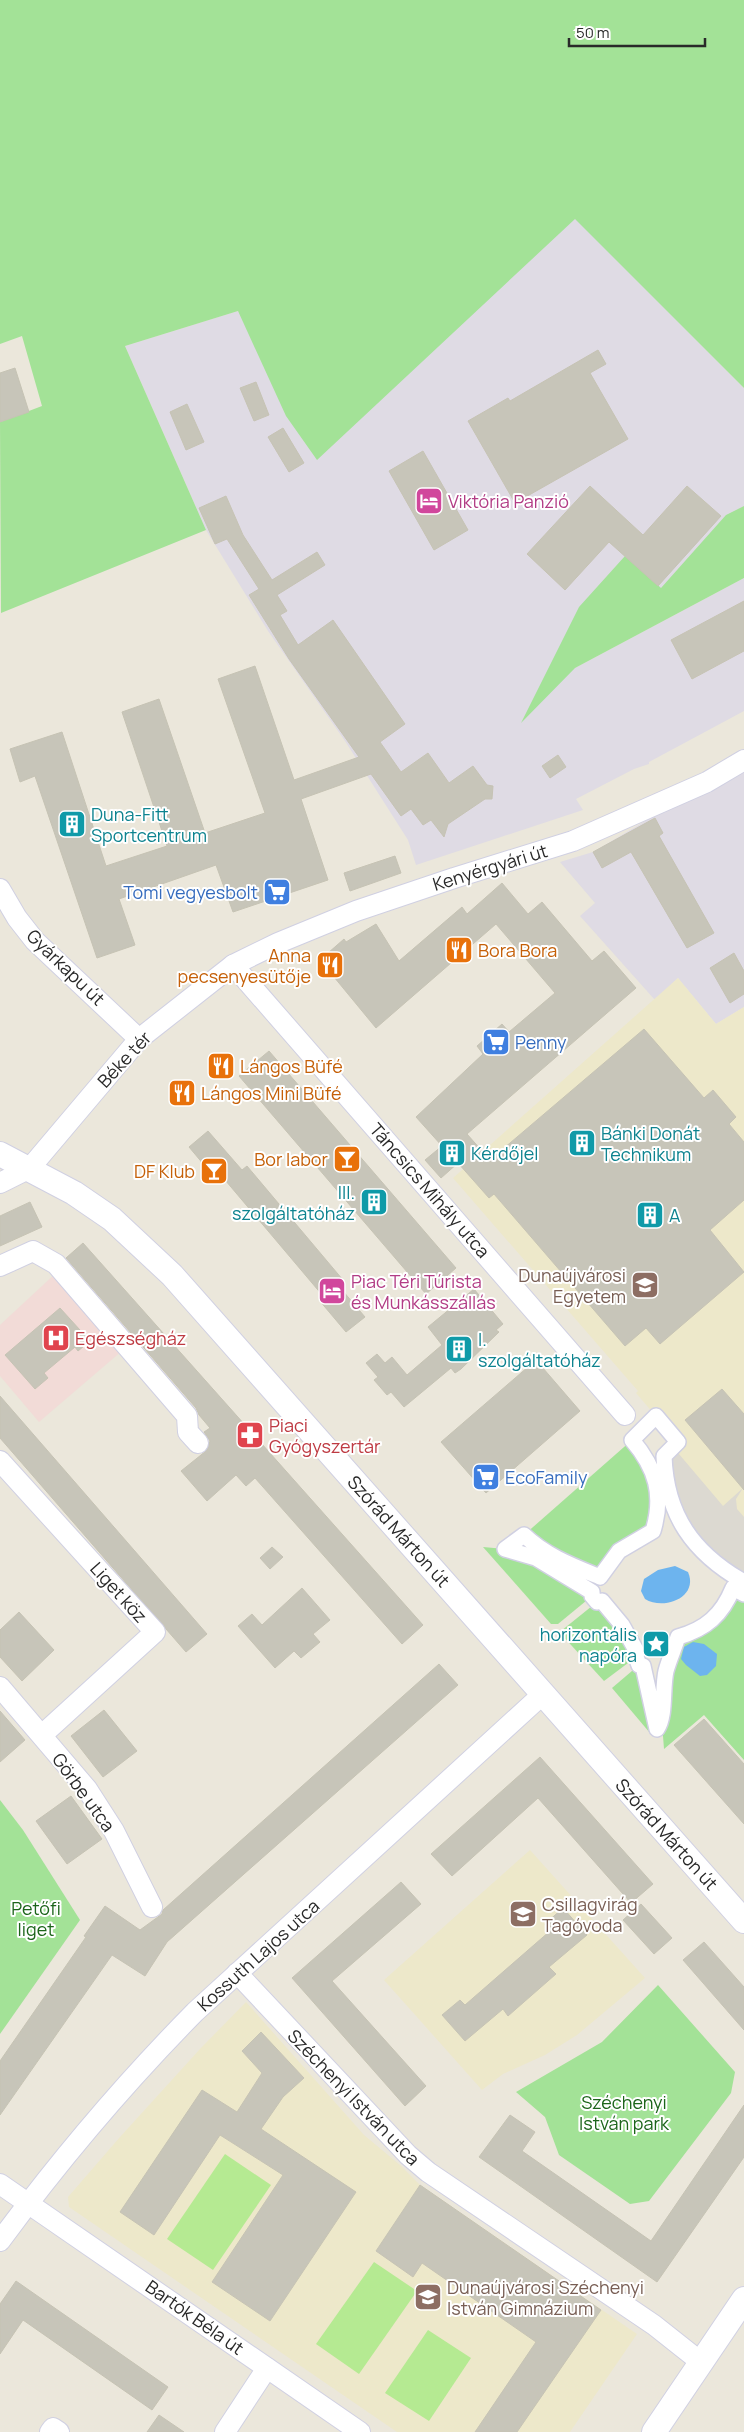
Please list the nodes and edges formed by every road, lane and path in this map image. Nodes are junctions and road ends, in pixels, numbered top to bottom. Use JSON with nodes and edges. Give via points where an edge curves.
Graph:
{"nodes":[{"id":1,"x":744,"y":760,"type":"edge"},
{"id":2,"x":0,"y":889,"type":"edge"},
{"id":3,"x":233,"y":965,"type":"junction"},
{"id":4,"x":139,"y":1039,"type":"junction"},
{"id":5,"x":0,"y":1154,"type":"edge"},
{"id":6,"x":30,"y":1168,"type":"junction"},
{"id":7,"x":0,"y":1183,"type":"edge"},
{"id":8,"x":0,"y":1266,"type":"edge"},
{"id":9,"x":625,"y":1415,"type":"dead end"},
{"id":10,"x":198,"y":1443,"type":"dead end"},
{"id":11,"x":0,"y":1461,"type":"edge"},
{"id":12,"x":744,"y":1582,"type":"edge"},
{"id":13,"x":744,"y":1594,"type":"edge"},
{"id":14,"x":0,"y":1687,"type":"edge"},
{"id":15,"x":543,"y":1694,"type":"junction"},
{"id":16,"x":42,"y":1734,"type":"junction"},
{"id":17,"x":152,"y":1907,"type":"dead end"},
{"id":18,"x":744,"y":1921,"type":"edge"},
{"id":19,"x":237,"y":1973,"type":"junction"},
{"id":20,"x":0,"y":2184,"type":"edge"},
{"id":21,"x":29,"y":2202,"type":"junction"},
{"id":22,"x":0,"y":2241,"type":"edge"},
{"id":23,"x":744,"y":2299,"type":"edge"},
{"id":24,"x":702,"y":2363,"type":"junction"},
{"id":25,"x":267,"y":2368,"type":"junction"},
{"id":26,"x":50,"y":2432,"type":"edge"},
{"id":27,"x":58,"y":2432,"type":"edge"},
{"id":28,"x":225,"y":2432,"type":"edge"},
{"id":29,"x":360,"y":2432,"type":"edge"},
{"id":30,"x":654,"y":2432,"type":"edge"}],
"edges":[{"from":1,"to":3,"type":"street","name":"Kenyérgyári út","via":[[707,782],[573,841],[356,911]]},
{"from":2,"to":4,"type":"street","name":"Gyárkapu út","via":[[36,941]]},
{"from":3,"to":4,"type":"street","name":"Béke tér"},
{"from":3,"to":9,"type":"street","name":"Táncsics Mihály utca"},
{"from":4,"to":6,"type":"street","name":"Béke tér"},
{"from":5,"to":6,"type":"street","name":"Szórád Márton út"},
{"from":6,"to":7,"type":"street"},
{"from":6,"to":15,"type":"street","name":"Szórád Márton út","via":[[112,1218],[172,1275]]},
{"from":8,"to":10,"type":"street","via":[[33,1251],[56,1264],[187,1416],[188,1432]]},
{"from":11,"to":16,"type":"street","name":"Liget köz","via":[[155,1632]]},
{"from":12,"to":13,"type":"street","via":[[713,1562],[680,1520],[667,1491],[664,1456],[678,1442],[656,1416],[632,1440],[653,1472],[658,1510],[653,1531],[619,1551],[600,1577],[555,1558],[524,1535],[505,1550],[543,1562],[592,1592],[597,1602],[602,1601],[622,1625],[637,1652],[657,1729],[662,1723],[666,1670],[678,1638],[705,1626],[717,1616],[733,1588]]},
{"from":14,"to":16,"type":"street","name":"Görbe utca"},
{"from":15,"to":18,"type":"street","name":"Szórád Márton út"},
{"from":15,"to":19,"type":"street","name":"Kossuth Lajos utca"},
{"from":16,"to":17,"type":"street","name":"Görbe utca","via":[[87,1789],[114,1831]]},
{"from":19,"to":21,"type":"street","name":"Kossuth Lajos utca","via":[[155,2052]]},
{"from":19,"to":24,"type":"street","name":"Széchenyi István utca","via":[[408,2155],[428,2172],[661,2330]]},
{"from":20,"to":21,"type":"street","name":"Bartók Béla út"},
{"from":21,"to":22,"type":"street","name":"Kossuth Lajos utca"},
{"from":21,"to":25,"type":"street","name":"Bartók Béla út"},
{"from":23,"to":24,"type":"street"},
{"from":24,"to":30,"type":"street"},
{"from":25,"to":28,"type":"street"},
{"from":25,"to":29,"type":"street","name":"Bartók Béla út"},
{"from":26,"to":27,"type":"street","via":[[53,2428]]}]}
